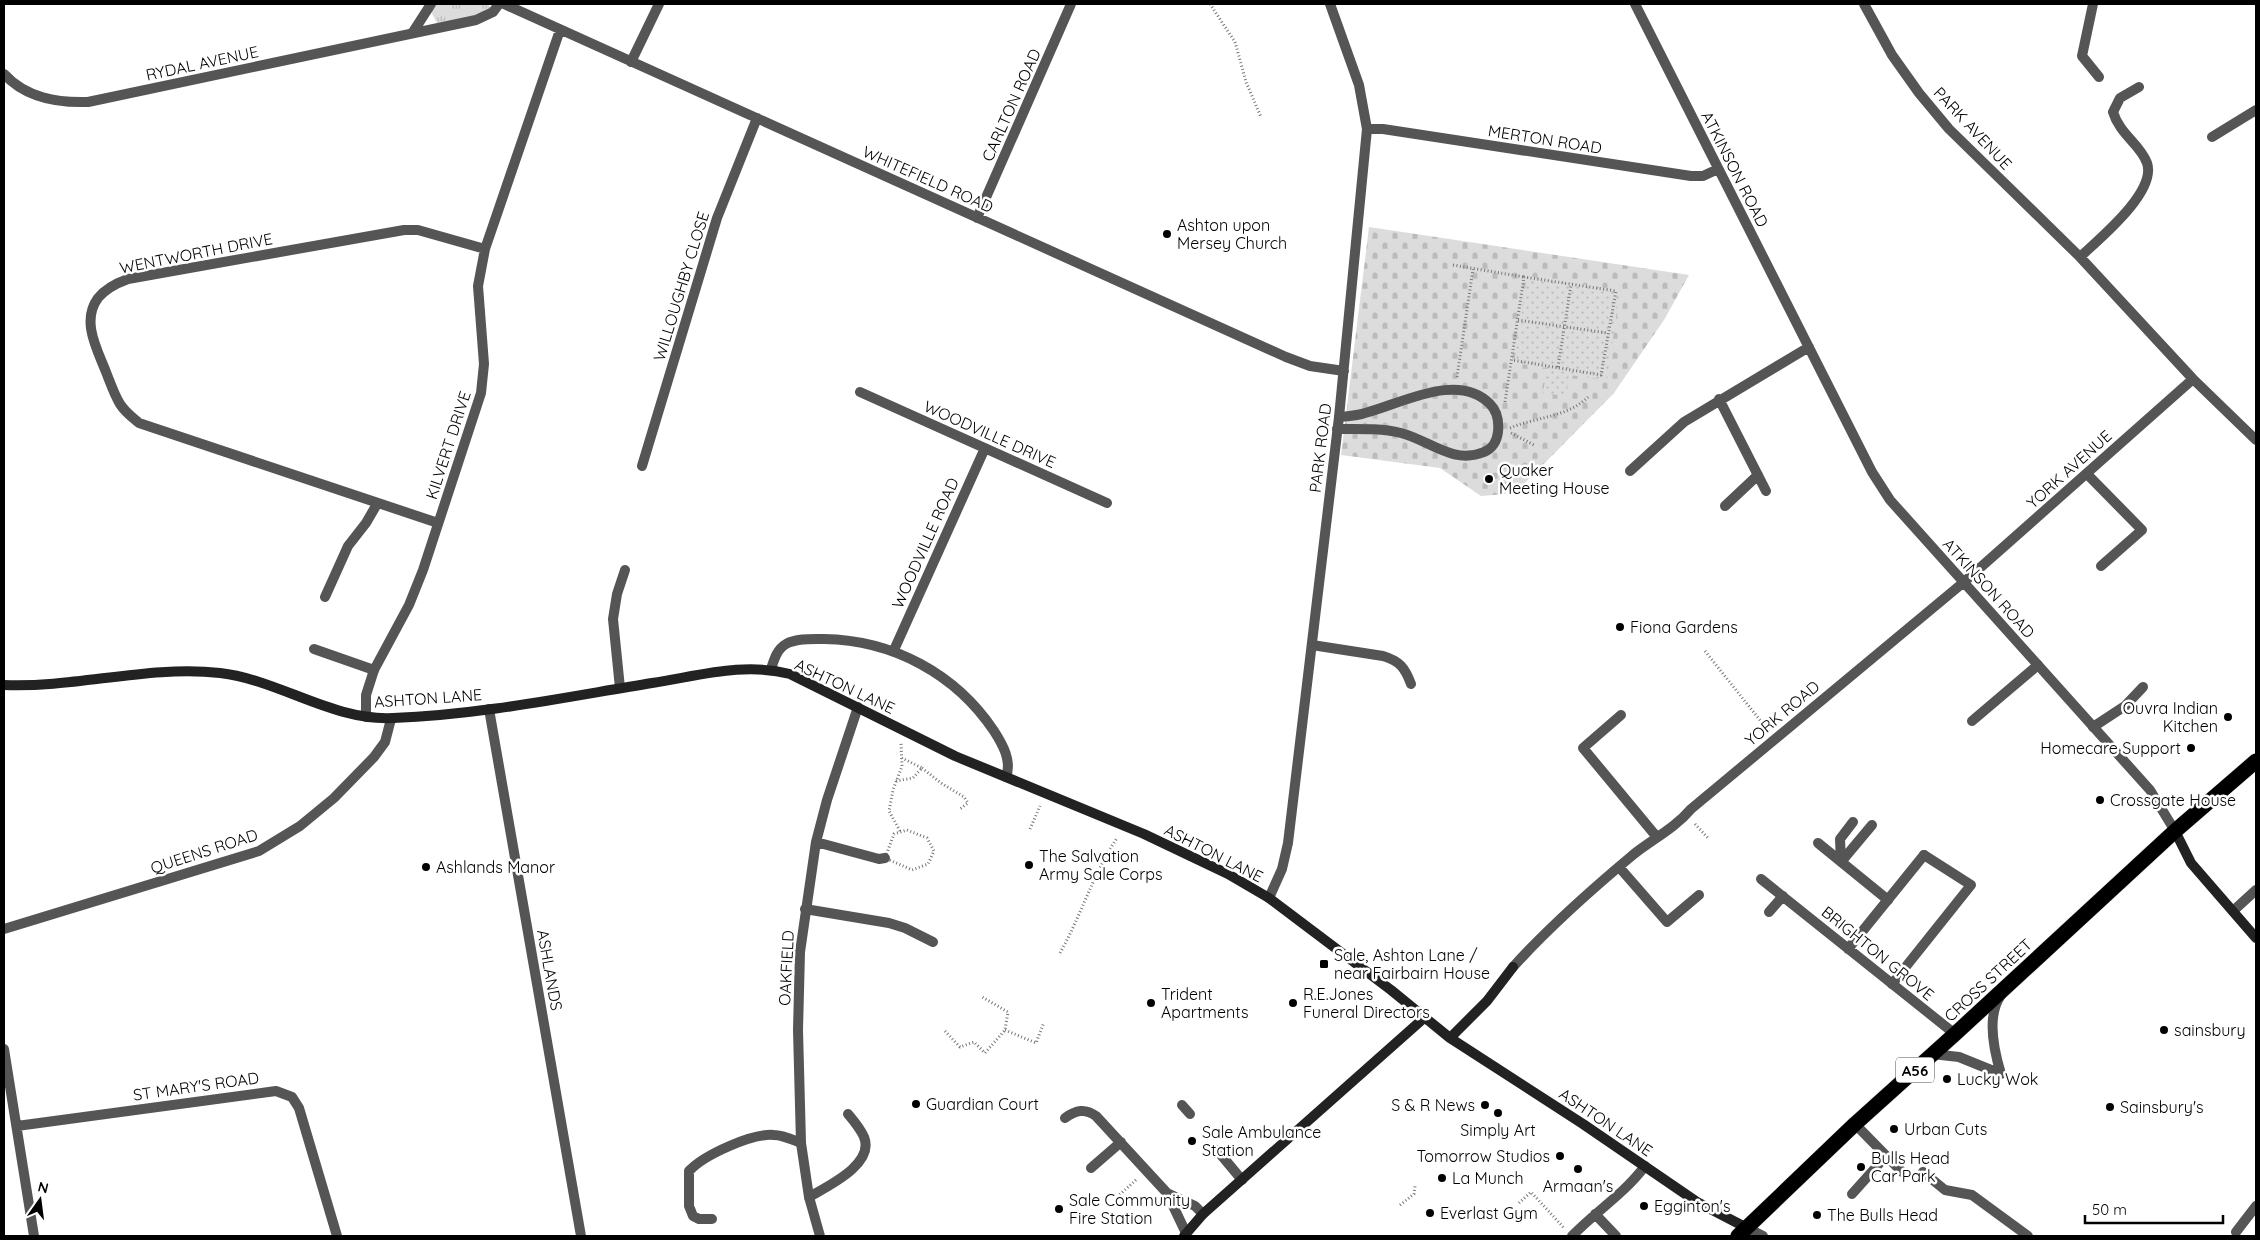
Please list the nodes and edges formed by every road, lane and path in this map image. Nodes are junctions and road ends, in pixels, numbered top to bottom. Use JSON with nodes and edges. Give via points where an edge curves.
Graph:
{"nodes":[{"id":1,"x":431,"y":4,"type":"edge"},
{"id":2,"x":499,"y":4,"type":"edge"},
{"id":3,"x":504,"y":4,"type":"edge"},
{"id":4,"x":659,"y":4,"type":"edge"},
{"id":5,"x":1071,"y":4,"type":"edge"},
{"id":6,"x":1210,"y":4,"type":"edge"},
{"id":7,"x":1330,"y":4,"type":"edge"},
{"id":8,"x":1635,"y":4,"type":"edge"},
{"id":9,"x":1864,"y":4,"type":"edge"},
{"id":10,"x":2093,"y":4,"type":"edge"},
{"id":11,"x":560,"y":30,"type":"junction"},
{"id":12,"x":413,"y":32,"type":"junction"},
{"id":13,"x":631,"y":62,"type":"junction"},
{"id":14,"x":4,"y":74,"type":"edge"},
{"id":15,"x":2099,"y":77,"type":"dead end"},
{"id":16,"x":2139,"y":87,"type":"dead end"},
{"id":17,"x":2256,"y":110,"type":"edge"},
{"id":18,"x":1261,"y":117,"type":"dead end"},
{"id":19,"x":757,"y":118,"type":"junction"},
{"id":20,"x":1367,"y":129,"type":"junction"},
{"id":21,"x":2212,"y":137,"type":"dead end"},
{"id":22,"x":1718,"y":169,"type":"junction"},
{"id":23,"x":977,"y":218,"type":"junction"},
{"id":24,"x":485,"y":249,"type":"junction"},
{"id":25,"x":2080,"y":257,"type":"junction"},
{"id":26,"x":1453,"y":265,"type":"dead end"},
{"id":27,"x":1473,"y":268,"type":"junction"},
{"id":28,"x":1524,"y":278,"type":"junction"},
{"id":29,"x":1571,"y":285,"type":"junction"},
{"id":30,"x":1518,"y":320,"type":"junction"},
{"id":31,"x":1564,"y":326,"type":"junction"},
{"id":32,"x":1608,"y":333,"type":"junction"},
{"id":33,"x":1809,"y":347,"type":"junction"},
{"id":34,"x":1512,"y":360,"type":"junction"},
{"id":35,"x":1558,"y":368,"type":"junction"},
{"id":36,"x":1344,"y":371,"type":"junction"},
{"id":37,"x":2193,"y":380,"type":"junction"},
{"id":38,"x":1455,"y":390,"type":"junction"},
{"id":39,"x":860,"y":392,"type":"dead end"},
{"id":40,"x":1588,"y":397,"type":"dead end"},
{"id":41,"x":1719,"y":399,"type":"junction"},
{"id":42,"x":1339,"y":417,"type":"junction"},
{"id":43,"x":1498,"y":418,"type":"junction"},
{"id":44,"x":1337,"y":429,"type":"junction"},
{"id":45,"x":2256,"y":440,"type":"edge"},
{"id":46,"x":1534,"y":445,"type":"dead end"},
{"id":47,"x":984,"y":448,"type":"junction"},
{"id":48,"x":642,"y":466,"type":"dead end"},
{"id":49,"x":1630,"y":471,"type":"dead end"},
{"id":50,"x":2086,"y":474,"type":"junction"},
{"id":51,"x":1758,"y":475,"type":"junction"},
{"id":52,"x":1766,"y":491,"type":"dead end"},
{"id":53,"x":1107,"y":503,"type":"dead end"},
{"id":54,"x":377,"y":504,"type":"junction"},
{"id":55,"x":1725,"y":506,"type":"dead end"},
{"id":56,"x":438,"y":523,"type":"junction"},
{"id":57,"x":2101,"y":566,"type":"dead end"},
{"id":58,"x":625,"y":570,"type":"dead end"},
{"id":59,"x":1964,"y":582,"type":"junction"},
{"id":60,"x":325,"y":597,"type":"dead end"},
{"id":61,"x":1312,"y":646,"type":"junction"},
{"id":62,"x":314,"y":650,"type":"dead end"},
{"id":63,"x":894,"y":650,"type":"junction"},
{"id":64,"x":1706,"y":651,"type":"dead end"},
{"id":65,"x":2038,"y":665,"type":"junction"},
{"id":66,"x":771,"y":669,"type":"junction"},
{"id":67,"x":374,"y":670,"type":"junction"},
{"id":68,"x":1411,"y":684,"type":"dead end"},
{"id":69,"x":4,"y":685,"type":"edge"},
{"id":70,"x":2143,"y":687,"type":"dead end"},
{"id":71,"x":620,"y":688,"type":"junction"},
{"id":72,"x":858,"y":707,"type":"junction"},
{"id":73,"x":489,"y":709,"type":"junction"},
{"id":74,"x":1621,"y":715,"type":"dead end"},
{"id":75,"x":366,"y":717,"type":"junction"},
{"id":76,"x":390,"y":718,"type":"junction"},
{"id":77,"x":1972,"y":721,"type":"dead end"},
{"id":78,"x":2093,"y":727,"type":"junction"},
{"id":79,"x":1775,"y":739,"type":"junction"},
{"id":80,"x":901,"y":743,"type":"dead end"},
{"id":81,"x":901,"y":758,"type":"junction"},
{"id":82,"x":2256,"y":761,"type":"edge"},
{"id":83,"x":922,"y":768,"type":"junction"},
{"id":84,"x":1006,"y":777,"type":"junction"},
{"id":85,"x":896,"y":781,"type":"junction"},
{"id":86,"x":1040,"y":805,"type":"dead end"},
{"id":87,"x":960,"y":809,"type":"dead end"},
{"id":88,"x":1853,"y":822,"type":"dead end"},
{"id":89,"x":1872,"y":825,"type":"dead end"},
{"id":90,"x":1030,"y":829,"type":"dead end"},
{"id":91,"x":2175,"y":831,"type":"junction"},
{"id":92,"x":900,"y":832,"type":"junction"},
{"id":93,"x":1656,"y":836,"type":"junction"},
{"id":94,"x":1117,"y":838,"type":"dead end"},
{"id":95,"x":816,"y":842,"type":"junction"},
{"id":96,"x":1818,"y":843,"type":"dead end"},
{"id":97,"x":885,"y":858,"type":"junction"},
{"id":98,"x":1841,"y":862,"type":"junction"},
{"id":99,"x":1619,"y":867,"type":"junction"},
{"id":100,"x":1761,"y":879,"type":"dead end"},
{"id":101,"x":2256,"y":890,"type":"edge"},
{"id":102,"x":1698,"y":895,"type":"dead end"},
{"id":103,"x":1783,"y":896,"type":"junction"},
{"id":104,"x":1269,"y":898,"type":"junction"},
{"id":105,"x":1888,"y":900,"type":"junction"},
{"id":106,"x":805,"y":909,"type":"junction"},
{"id":107,"x":2233,"y":911,"type":"junction"},
{"id":108,"x":1769,"y":912,"type":"dead end"},
{"id":109,"x":4,"y":929,"type":"edge"},
{"id":110,"x":2256,"y":938,"type":"edge"},
{"id":111,"x":933,"y":942,"type":"dead end"},
{"id":112,"x":1848,"y":949,"type":"junction"},
{"id":113,"x":1060,"y":953,"type":"dead end"},
{"id":114,"x":1514,"y":967,"type":"joint"},
{"id":115,"x":2012,"y":980,"type":"junction"},
{"id":116,"x":1892,"y":984,"type":"junction"},
{"id":117,"x":982,"y":997,"type":"dead end"},
{"id":118,"x":1424,"y":1018,"type":"junction"},
{"id":119,"x":1044,"y":1022,"type":"dead end"},
{"id":120,"x":1005,"y":1030,"type":"junction"},
{"id":121,"x":945,"y":1031,"type":"dead end"},
{"id":122,"x":1955,"y":1034,"type":"junction"},
{"id":123,"x":1450,"y":1038,"type":"junction"},
{"id":124,"x":4,"y":1050,"type":"edge"},
{"id":125,"x":1932,"y":1054,"type":"junction"},
{"id":126,"x":1182,"y":1105,"type":"dead end"},
{"id":127,"x":848,"y":1114,"type":"dead end"},
{"id":128,"x":1190,"y":1114,"type":"dead end"},
{"id":129,"x":1065,"y":1118,"type":"dead end"},
{"id":130,"x":1855,"y":1124,"type":"junction"},
{"id":131,"x":16,"y":1126,"type":"junction"},
{"id":132,"x":1121,"y":1142,"type":"junction"},
{"id":133,"x":801,"y":1143,"type":"junction"},
{"id":134,"x":1216,"y":1150,"type":"dead end"},
{"id":135,"x":1886,"y":1156,"type":"junction"},
{"id":136,"x":1645,"y":1166,"type":"junction"},
{"id":137,"x":1091,"y":1168,"type":"dead end"},
{"id":138,"x":1146,"y":1170,"type":"junction"},
{"id":139,"x":1902,"y":1172,"type":"dead end"},
{"id":140,"x":1923,"y":1172,"type":"dead end"},
{"id":141,"x":1242,"y":1180,"type":"junction"},
{"id":142,"x":1415,"y":1186,"type":"dead end"},
{"id":143,"x":1167,"y":1193,"type":"junction"},
{"id":144,"x":1852,"y":1194,"type":"dead end"},
{"id":145,"x":809,"y":1196,"type":"junction"},
{"id":146,"x":1117,"y":1197,"type":"dead end"},
{"id":147,"x":1519,"y":1203,"type":"dead end"},
{"id":148,"x":1400,"y":1205,"type":"dead end"},
{"id":149,"x":2256,"y":1206,"type":"edge"},
{"id":150,"x":1203,"y":1214,"type":"junction"},
{"id":151,"x":1595,"y":1214,"type":"junction"},
{"id":152,"x":712,"y":1219,"type":"dead end"},
{"id":153,"x":1742,"y":1232,"type":"edge"},
{"id":154,"x":2236,"y":1232,"type":"dead end"},
{"id":155,"x":1185,"y":1235,"type":"edge"},
{"id":156,"x":34,"y":1236,"type":"edge"},
{"id":157,"x":337,"y":1236,"type":"edge"},
{"id":158,"x":581,"y":1236,"type":"edge"},
{"id":159,"x":820,"y":1236,"type":"edge"},
{"id":160,"x":1572,"y":1236,"type":"edge"},
{"id":161,"x":1616,"y":1236,"type":"edge"},
{"id":162,"x":1763,"y":1236,"type":"edge"},
{"id":163,"x":2028,"y":1236,"type":"edge"}],
"edges":[{"from":1,"to":12,"type":"street"},
{"from":2,"to":12,"type":"street","name":"RYDAL AVENUE","via":[[493,12],[476,20]]},
{"from":3,"to":11,"type":"street","name":"WHITEFIELD ROAD"},
{"from":4,"to":13,"type":"street"},
{"from":5,"to":23,"type":"street","name":"CARLTON ROAD"},
{"from":6,"to":18,"type":"path","via":[[1235,42],[1246,82]]},
{"from":7,"to":20,"type":"street","name":"PARK ROAD","via":[[1360,85]]},
{"from":8,"to":22,"type":"street","name":"ATKINSON ROAD"},
{"from":9,"to":25,"type":"street","name":"PARK AVENUE","via":[[1892,55],[1948,128]]},
{"from":10,"to":15,"type":"street","via":[[2082,56]]},
{"from":11,"to":13,"type":"street","name":"WHITEFIELD ROAD"},
{"from":11,"to":24,"type":"street","name":"KILVERT DRIVE"},
{"from":12,"to":14,"type":"street","name":"RYDAL AVENUE","via":[[88,102],[67,103],[28,93],[10,82]]},
{"from":13,"to":19,"type":"street","name":"WHITEFIELD ROAD"},
{"from":16,"to":25,"type":"street","via":[[2120,98],[2113,112],[2123,134],[2146,163],[2147,180],[2126,212]]},
{"from":17,"to":21,"type":"street"},
{"from":19,"to":23,"type":"street","name":"WHITEFIELD ROAD"},
{"from":19,"to":48,"type":"street","name":"WILLOUGHBY CLOSE","via":[[717,218]]},
{"from":20,"to":22,"type":"street","name":"MERTON ROAD","via":[[1691,176],[1703,176]]},
{"from":20,"to":36,"type":"street","name":"PARK ROAD"},
{"from":22,"to":33,"type":"street","name":"ATKINSON ROAD"},
{"from":23,"to":36,"type":"street","name":"WHITEFIELD ROAD","via":[[1286,357],[1310,366]]},
{"from":24,"to":54,"type":"street","name":"WENTWORTH DRIVE","via":[[418,230],[404,230],[128,279],[113,285],[97,299],[91,321],[92,336],[120,404],[128,415],[140,423]]},
{"from":24,"to":56,"type":"street","name":"KILVERT DRIVE","via":[[478,286],[484,364],[481,393]]},
{"from":25,"to":37,"type":"street","name":"PARK AVENUE"},
{"from":26,"to":27,"type":"path"},
{"from":27,"to":28,"type":"path"},
{"from":27,"to":38,"type":"path"},
{"from":28,"to":29,"type":"path"},
{"from":28,"to":30,"type":"path"},
{"from":29,"to":31,"type":"path"},
{"from":29,"to":32,"type":"path","via":[[1616,291]]},
{"from":30,"to":31,"type":"path"},
{"from":30,"to":34,"type":"path"},
{"from":31,"to":32,"type":"path"},
{"from":31,"to":35,"type":"path"},
{"from":32,"to":35,"type":"path","via":[[1601,375]]},
{"from":33,"to":41,"type":"street"},
{"from":33,"to":59,"type":"street","name":"ATKINSON ROAD","via":[[1872,472],[1890,500]]},
{"from":34,"to":35,"type":"path"},
{"from":34,"to":43,"type":"path","via":[[1504,412]]},
{"from":36,"to":42,"type":"street","name":"PARK ROAD"},
{"from":37,"to":45,"type":"street","name":"PARK AVENUE"},
{"from":37,"to":50,"type":"street","name":"YORK AVENUE"},
{"from":38,"to":42,"type":"street","via":[[1430,392],[1368,413]]},
{"from":38,"to":43,"type":"street","via":[[1470,391],[1483,397],[1493,406]]},
{"from":39,"to":47,"type":"street","name":"WOODVILLE DRIVE"},
{"from":40,"to":46,"type":"path","via":[[1571,409],[1505,430]]},
{"from":41,"to":49,"type":"street","via":[[1684,422]]},
{"from":41,"to":51,"type":"street"},
{"from":42,"to":44,"type":"street","name":"PARK ROAD"},
{"from":43,"to":44,"type":"street","via":[[1496,441],[1489,450],[1476,455],[1447,453],[1413,436],[1399,433],[1363,428]]},
{"from":44,"to":61,"type":"street","name":"PARK ROAD"},
{"from":47,"to":53,"type":"street","name":"WOODVILLE DRIVE"},
{"from":47,"to":63,"type":"street","name":"WOODVILLE ROAD"},
{"from":50,"to":57,"type":"street","via":[[2142,530]]},
{"from":50,"to":59,"type":"street","name":"YORK AVENUE"},
{"from":51,"to":52,"type":"street"},
{"from":51,"to":55,"type":"street"},
{"from":54,"to":56,"type":"street","name":"WENTWORTH DRIVE"},
{"from":54,"to":60,"type":"street","via":[[348,546]]},
{"from":56,"to":67,"type":"street","name":"KILVERT DRIVE","via":[[409,605]]},
{"from":58,"to":71,"type":"street","via":[[613,619]]},
{"from":59,"to":65,"type":"street","name":"ATKINSON ROAD"},
{"from":59,"to":79,"type":"street","name":"YORK ROAD"},
{"from":61,"to":68,"type":"street","via":[[1393,659],[1405,669]]},
{"from":61,"to":104,"type":"street","name":"PARK ROAD","via":[[1288,843],[1282,869]]},
{"from":62,"to":67,"type":"street"},
{"from":63,"to":66,"type":"street","via":[[840,640],[796,641],[786,643],[780,649]]},
{"from":63,"to":84,"type":"street","via":[[944,678],[984,716],[998,737],[1010,767]]},
{"from":64,"to":79,"type":"path"},
{"from":65,"to":77,"type":"street"},
{"from":65,"to":78,"type":"street","name":"ATKINSON ROAD"},
{"from":66,"to":71,"type":"main road","name":"ASHTON LANE","via":[[731,669]]},
{"from":66,"to":72,"type":"main road","name":"ASHTON LANE","via":[[809,682]]},
{"from":67,"to":75,"type":"street","name":"KILVERT DRIVE","via":[[366,695]]},
{"from":69,"to":75,"type":"main road","name":"ASHTON LANE","via":[[68,683],[190,671],[256,680],[334,710]]},
{"from":70,"to":78,"type":"street","via":[[2125,706]]},
{"from":71,"to":73,"type":"main road","name":"ASHTON LANE"},
{"from":72,"to":84,"type":"main road","name":"ASHTON LANE","via":[[955,756]]},
{"from":72,"to":95,"type":"street","name":"OAKFIELD"},
{"from":73,"to":76,"type":"main road","name":"ASHTON LANE"},
{"from":73,"to":158,"type":"street","name":"ASHLANDS"},
{"from":74,"to":93,"type":"street","via":[[1584,748]]},
{"from":75,"to":76,"type":"main road","name":"ASHTON LANE"},
{"from":76,"to":109,"type":"street","name":"QUEENS ROAD","via":[[385,742],[334,798],[300,826],[259,851]]},
{"from":78,"to":91,"type":"street","name":"ATKINSON ROAD","via":[[2150,790]]},
{"from":79,"to":93,"type":"street","name":"YORK ROAD","via":[[1666,832]]},
{"from":80,"to":81,"type":"path"},
{"from":81,"to":83,"type":"path"},
{"from":81,"to":85,"type":"path","via":[[902,766]]},
{"from":82,"to":91,"type":"highway","name":"CROSS STREET","number":"A56"},
{"from":83,"to":85,"type":"path","via":[[912,778]]},
{"from":83,"to":87,"type":"path","via":[[964,796],[968,803]]},
{"from":84,"to":104,"type":"main road","name":"ASHTON LANE","via":[[1144,834],[1228,874]]},
{"from":85,"to":92,"type":"path","via":[[889,811]]},
{"from":86,"to":90,"type":"path"},
{"from":88,"to":98,"type":"street","via":[[1840,839]]},
{"from":89,"to":98,"type":"street"},
{"from":91,"to":107,"type":"main road","via":[[2191,863]]},
{"from":91,"to":115,"type":"highway","name":"CROSS STREET","number":"A56"},
{"from":92,"to":97,"type":"path","via":[[894,834]]},
{"from":92,"to":97,"type":"path","via":[[907,830],[927,838],[934,851],[928,864],[912,870]]},
{"from":93,"to":99,"type":"street","name":"YORK ROAD"},
{"from":94,"to":113,"type":"path","via":[[1102,860]]},
{"from":95,"to":97,"type":"street"},
{"from":95,"to":106,"type":"street","name":"OAKFIELD"},
{"from":96,"to":98,"type":"street"},
{"from":98,"to":105,"type":"street"},
{"from":99,"to":102,"type":"street","via":[[1667,922]]},
{"from":99,"to":114,"type":"street","name":"YORK ROAD","via":[[1527,951]]},
{"from":100,"to":103,"type":"street","name":"BRIGHTON GROVE"},
{"from":101,"to":107,"type":"street"},
{"from":103,"to":108,"type":"street"},
{"from":103,"to":112,"type":"street","name":"BRIGHTON GROVE"},
{"from":104,"to":118,"type":"main road","name":"ASHTON LANE"},
{"from":105,"to":112,"type":"street"},
{"from":105,"to":116,"type":"street","via":[[1924,855],[1971,885]]},
{"from":106,"to":111,"type":"street","via":[[905,928]]},
{"from":106,"to":133,"type":"street","name":"OAKFIELD","via":[[798,992]]},
{"from":107,"to":110,"type":"main road"},
{"from":112,"to":116,"type":"street","name":"BRIGHTON GROVE"},
{"from":114,"to":123,"type":"main road","via":[[1487,1001]]},
{"from":115,"to":122,"type":"highway","name":"CROSS STREET","number":"A56"},
{"from":115,"to":125,"type":"street","via":[[1996,1002],[1992,1037],[2001,1074],[1960,1057]]},
{"from":116,"to":122,"type":"street","name":"BRIGHTON GROVE"},
{"from":117,"to":120,"type":"path","via":[[1008,1012]]},
{"from":118,"to":123,"type":"main road","name":"ASHTON LANE"},
{"from":118,"to":141,"type":"main road"},
{"from":119,"to":120,"type":"path","via":[[1036,1043]]},
{"from":120,"to":121,"type":"path","via":[[985,1053],[974,1042],[960,1047]]},
{"from":122,"to":125,"type":"highway","name":"CROSS STREET","number":"A56"},
{"from":123,"to":136,"type":"main road","name":"ASHTON LANE"},
{"from":124,"to":131,"type":"street"},
{"from":125,"to":130,"type":"highway","name":"CROSS STREET","number":"A56"},
{"from":126,"to":128,"type":"street"},
{"from":127,"to":145,"type":"street","via":[[865,1139],[865,1150],[853,1169]]},
{"from":129,"to":132,"type":"street","via":[[1078,1111],[1090,1112]]},
{"from":130,"to":135,"type":"street"},
{"from":130,"to":153,"type":"highway","name":"CROSS STREET","number":"A56"},
{"from":131,"to":156,"type":"street"},
{"from":131,"to":157,"type":"street","name":"ST MARY'S ROAD","via":[[276,1091],[292,1097],[299,1108]]},
{"from":132,"to":137,"type":"street"},
{"from":132,"to":138,"type":"street"},
{"from":133,"to":145,"type":"street","name":"OAKFIELD"},
{"from":133,"to":152,"type":"street","via":[[774,1135],[756,1138],[698,1161],[689,1171],[689,1206],[693,1216]]},
{"from":134,"to":141,"type":"street"},
{"from":135,"to":139,"type":"street"},
{"from":135,"to":144,"type":"street"},
{"from":136,"to":151,"type":"street"},
{"from":136,"to":153,"type":"main road","name":"ASHTON LANE"},
{"from":138,"to":143,"type":"street"},
{"from":138,"to":146,"type":"path"},
{"from":140,"to":163,"type":"street","via":[[1945,1190],[1972,1195]]},
{"from":141,"to":150,"type":"main road"},
{"from":142,"to":148,"type":"path","via":[[1414,1194]]},
{"from":143,"to":150,"type":"street","via":[[1196,1206]]},
{"from":143,"to":155,"type":"street"},
{"from":145,"to":159,"type":"street","name":"OAKFIELD"},
{"from":147,"to":160,"type":"path","via":[[1531,1192]]},
{"from":149,"to":154,"type":"street"},
{"from":150,"to":155,"type":"main road"},
{"from":151,"to":160,"type":"street"},
{"from":151,"to":161,"type":"street"},
{"from":153,"to":162,"type":"street"}]}
